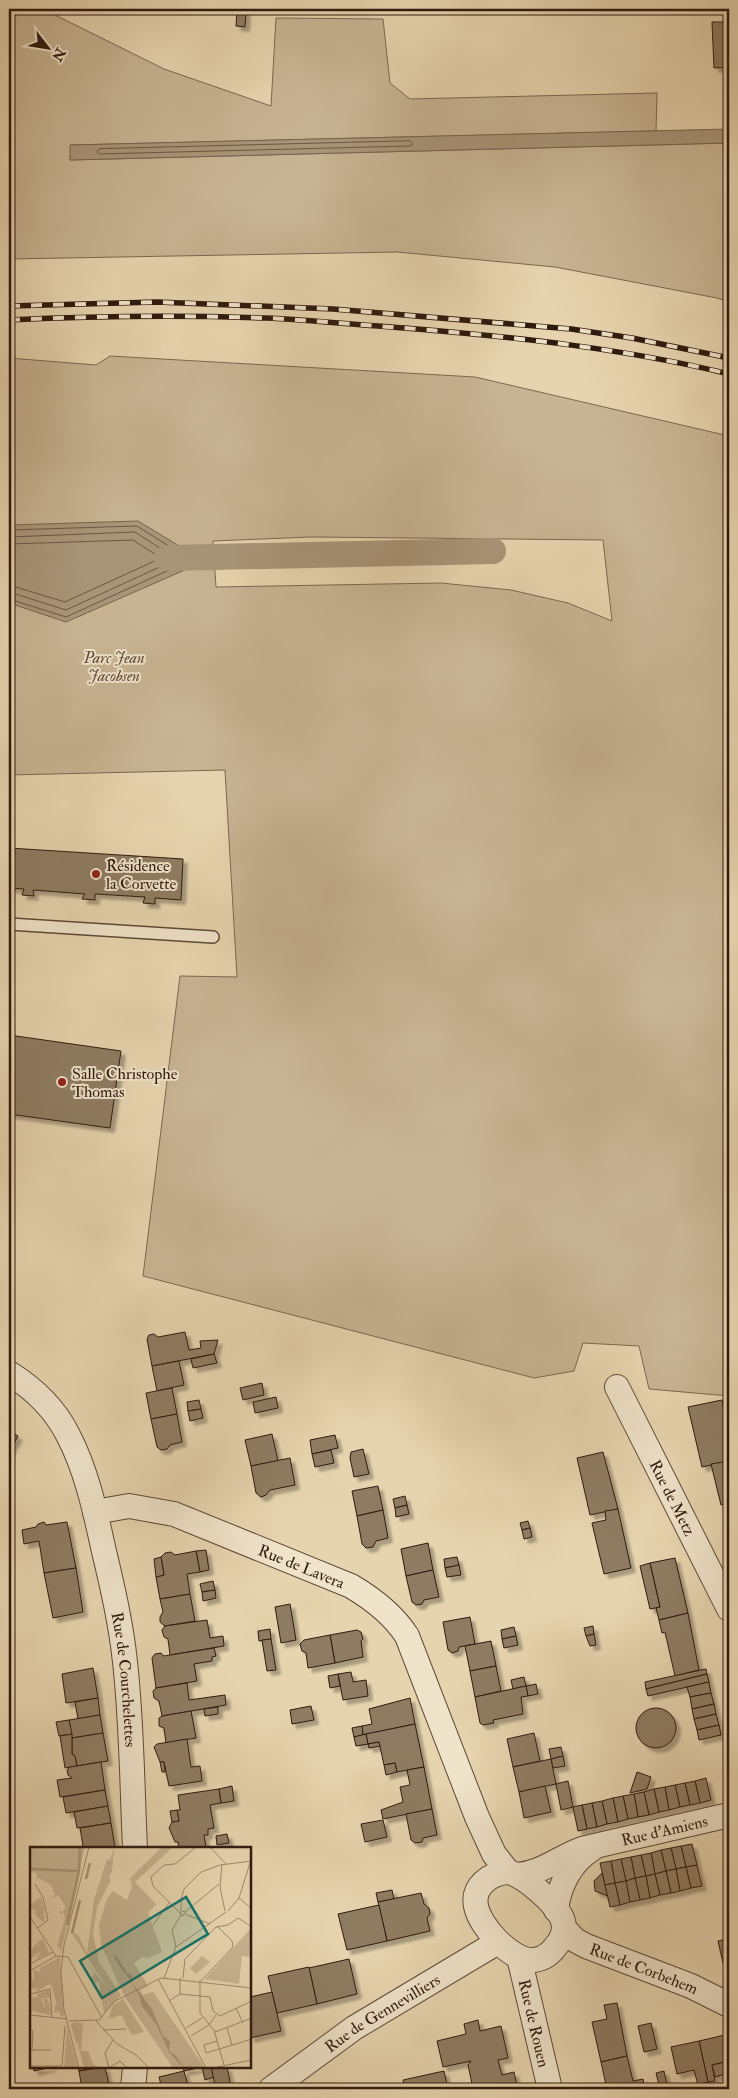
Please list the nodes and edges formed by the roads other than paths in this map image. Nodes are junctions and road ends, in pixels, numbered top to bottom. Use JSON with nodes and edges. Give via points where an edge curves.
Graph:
{"nodes":[{"id":1,"x":9,"y":924,"type":"edge"},
{"id":2,"x":213,"y":937,"type":"dead end"},
{"id":3,"x":9,"y":1373,"type":"edge"},
{"id":4,"x":617,"y":1387,"type":"dead end"},
{"id":5,"x":95,"y":1512,"type":"junction"},
{"id":6,"x":729,"y":1609,"type":"edge"},
{"id":7,"x":729,"y":1814,"type":"edge"},
{"id":8,"x":598,"y":1845,"type":"junction"},
{"id":9,"x":135,"y":1847,"type":"edge"},
{"id":10,"x":513,"y":1874,"type":"junction"},
{"id":11,"x":560,"y":1919,"type":"junction"},
{"id":12,"x":498,"y":1942,"type":"junction"},
{"id":13,"x":519,"y":1957,"type":"junction"},
{"id":14,"x":729,"y":2005,"type":"edge"},
{"id":15,"x":135,"y":2068,"type":"edge"},
{"id":16,"x":133,"y":2089,"type":"edge"},
{"id":17,"x":271,"y":2089,"type":"edge"},
{"id":18,"x":550,"y":2089,"type":"edge"}],
"edges":[{"from":1,"to":2,"type":"lane"},
{"from":3,"to":5,"type":"street","via":[[39,1396],[62,1425],[75,1449]]},
{"from":4,"to":6,"type":"street","name":"Rue de Metz"},
{"from":5,"to":9,"type":"street","name":"Rue de Courchelettes","via":[[119,1619],[125,1662]]},
{"from":5,"to":10,"type":"street","name":"Rue de Lavera","via":[[129,1506],[174,1514],[344,1582],[377,1603],[407,1636],[483,1832],[498,1862]]},
{"from":7,"to":8,"type":"street","name":"Rue d'Amiens"},
{"from":8,"to":10,"type":"street","name":"Rue d'Amiens","via":[[564,1856],[533,1873]]},
{"from":8,"to":11,"type":"street","name":"Rue d'Amiens","via":[[580,1858],[562,1887]]},
{"from":10,"to":11,"type":"street"},
{"from":10,"to":12,"type":"street","via":[[497,1874],[487,1879],[476,1900],[479,1915]]},
{"from":11,"to":13,"type":"street","via":[[558,1944],[544,1957],[534,1960]]},
{"from":11,"to":14,"type":"street","name":"Rue de Corbehem","via":[[575,1940],[586,1946],[691,1986]]},
{"from":12,"to":13,"type":"street"},
{"from":12,"to":17,"type":"street","name":"Rue de Gennevilliers","via":[[354,2028]]},
{"from":13,"to":18,"type":"street","name":"Rue de Rouen"},
{"from":15,"to":16,"type":"street"}]}
